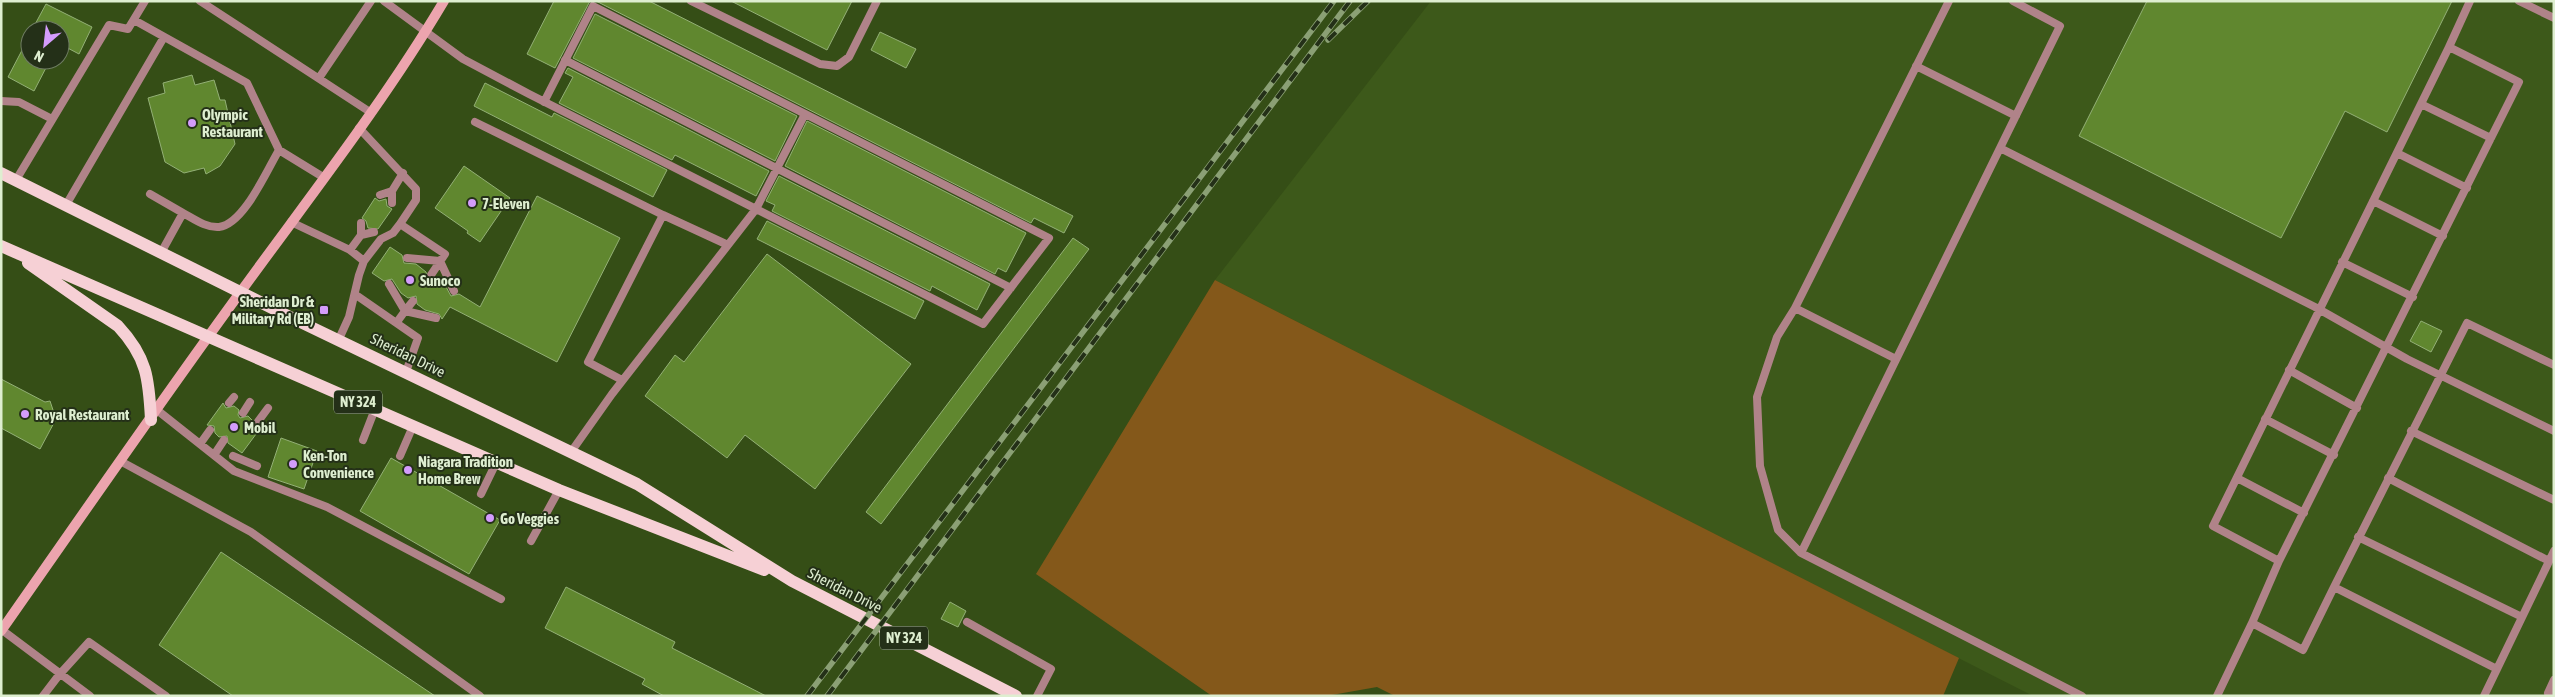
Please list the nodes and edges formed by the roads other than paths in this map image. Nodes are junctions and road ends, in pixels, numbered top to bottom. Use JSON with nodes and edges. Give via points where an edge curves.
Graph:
{"nodes":[{"id":1,"x":145,"y":1,"type":"edge"},
{"id":2,"x":200,"y":1,"type":"edge"},
{"id":3,"x":371,"y":1,"type":"edge"},
{"id":4,"x":384,"y":1,"type":"edge"},
{"id":5,"x":444,"y":1,"type":"edge"},
{"id":6,"x":691,"y":1,"type":"edge"},
{"id":7,"x":877,"y":1,"type":"edge"},
{"id":8,"x":1949,"y":1,"type":"edge"},
{"id":9,"x":2013,"y":1,"type":"edge"},
{"id":10,"x":2470,"y":1,"type":"edge"},
{"id":11,"x":2519,"y":1,"type":"edge"},
{"id":12,"x":2554,"y":18,"type":"edge"},
{"id":13,"x":134,"y":20,"type":"junction"},
{"id":14,"x":426,"y":32,"type":"junction"},
{"id":15,"x":164,"y":37,"type":"junction"},
{"id":16,"x":2450,"y":47,"type":"junction"},
{"id":17,"x":566,"y":60,"type":"junction"},
{"id":18,"x":1916,"y":66,"type":"junction"},
{"id":19,"x":319,"y":78,"type":"junction"},
{"id":20,"x":1,"y":101,"type":"edge"},
{"id":21,"x":544,"y":102,"type":"junction"},
{"id":22,"x":2421,"y":104,"type":"junction"},
{"id":23,"x":370,"y":112,"type":"junction"},
{"id":24,"x":805,"y":114,"type":"junction"},
{"id":25,"x":2016,"y":116,"type":"junction"},
{"id":26,"x":52,"y":119,"type":"junction"},
{"id":27,"x":475,"y":122,"type":"dead end"},
{"id":28,"x":359,"y":128,"type":"junction"},
{"id":29,"x":2491,"y":138,"type":"junction"},
{"id":30,"x":2000,"y":148,"type":"junction"},
{"id":31,"x":279,"y":150,"type":"junction"},
{"id":32,"x":2397,"y":152,"type":"junction"},
{"id":33,"x":777,"y":168,"type":"junction"},
{"id":34,"x":1,"y":173,"type":"edge"},
{"id":35,"x":403,"y":173,"type":"junction"},
{"id":36,"x":323,"y":177,"type":"junction"},
{"id":37,"x":16,"y":180,"type":"junction"},
{"id":38,"x":2467,"y":188,"type":"junction"},
{"id":39,"x":392,"y":191,"type":"junction"},
{"id":40,"x":150,"y":194,"type":"dead end"},
{"id":41,"x":380,"y":195,"type":"dead end"},
{"id":42,"x":2373,"y":201,"type":"junction"},
{"id":43,"x":392,"y":203,"type":"dead end"},
{"id":44,"x":66,"y":205,"type":"junction"},
{"id":45,"x":756,"y":209,"type":"junction"},
{"id":46,"x":183,"y":213,"type":"junction"},
{"id":47,"x":663,"y":215,"type":"junction"},
{"id":48,"x":292,"y":222,"type":"junction"},
{"id":49,"x":361,"y":223,"type":"dead end"},
{"id":50,"x":400,"y":224,"type":"junction"},
{"id":51,"x":374,"y":232,"type":"dead end"},
{"id":52,"x":361,"y":235,"type":"junction"},
{"id":53,"x":2443,"y":236,"type":"junction"},
{"id":54,"x":728,"y":246,"type":"junction"},
{"id":55,"x":5,"y":247,"type":"edge"},
{"id":56,"x":350,"y":250,"type":"junction"},
{"id":57,"x":162,"y":251,"type":"junction"},
{"id":58,"x":407,"y":258,"type":"dead end"},
{"id":59,"x":364,"y":261,"type":"junction"},
{"id":60,"x":440,"y":261,"type":"junction"},
{"id":61,"x":2342,"y":262,"type":"junction"},
{"id":62,"x":431,"y":275,"type":"dead end"},
{"id":63,"x":389,"y":284,"type":"dead end"},
{"id":64,"x":1011,"y":288,"type":"junction"},
{"id":65,"x":454,"y":291,"type":"dead end"},
{"id":66,"x":240,"y":292,"type":"junction"},
{"id":67,"x":356,"y":295,"type":"junction"},
{"id":68,"x":2413,"y":297,"type":"junction"},
{"id":69,"x":413,"y":301,"type":"dead end"},
{"id":70,"x":1795,"y":308,"type":"junction"},
{"id":71,"x":2319,"y":310,"type":"junction"},
{"id":72,"x":405,"y":311,"type":"junction"},
{"id":73,"x":436,"y":318,"type":"dead end"},
{"id":74,"x":397,"y":322,"type":"junction"},
{"id":75,"x":209,"y":336,"type":"junction"},
{"id":76,"x":339,"y":339,"type":"junction"},
{"id":77,"x":2388,"y":348,"type":"junction"},
{"id":78,"x":1896,"y":359,"type":"junction"},
{"id":79,"x":2554,"y":365,"type":"edge"},
{"id":80,"x":2290,"y":370,"type":"junction"},
{"id":81,"x":406,"y":372,"type":"junction"},
{"id":82,"x":2439,"y":374,"type":"junction"},
{"id":83,"x":622,"y":380,"type":"junction"},
{"id":84,"x":250,"y":402,"type":"dead end"},
{"id":85,"x":268,"y":408,"type":"dead end"},
{"id":86,"x":2357,"y":408,"type":"junction"},
{"id":87,"x":375,"y":409,"type":"junction"},
{"id":88,"x":243,"y":413,"type":"dead end"},
{"id":89,"x":154,"y":415,"type":"junction"},
{"id":90,"x":2265,"y":419,"type":"junction"},
{"id":91,"x":257,"y":423,"type":"dead end"},
{"id":92,"x":413,"y":426,"type":"junction"},
{"id":93,"x":210,"y":430,"type":"dead end"},
{"id":94,"x":2554,"y":430,"type":"edge"},
{"id":95,"x":2411,"y":431,"type":"junction"},
{"id":96,"x":224,"y":440,"type":"dead end"},
{"id":97,"x":363,"y":440,"type":"dead end"},
{"id":98,"x":200,"y":444,"type":"junction"},
{"id":99,"x":571,"y":452,"type":"junction"},
{"id":100,"x":214,"y":454,"type":"junction"},
{"id":101,"x":2334,"y":454,"type":"junction"},
{"id":102,"x":400,"y":456,"type":"dead end"},
{"id":103,"x":122,"y":462,"type":"junction"},
{"id":104,"x":496,"y":463,"type":"junction"},
{"id":105,"x":227,"y":464,"type":"junction"},
{"id":106,"x":257,"y":466,"type":"dead end"},
{"id":107,"x":2237,"y":478,"type":"junction"},
{"id":108,"x":2388,"y":478,"type":"junction"},
{"id":109,"x":559,"y":490,"type":"junction"},
{"id":110,"x":481,"y":494,"type":"dead end"},
{"id":111,"x":2554,"y":500,"type":"edge"},
{"id":112,"x":2304,"y":513,"type":"junction"},
{"id":113,"x":2358,"y":537,"type":"junction"},
{"id":114,"x":532,"y":541,"type":"dead end"},
{"id":115,"x":2554,"y":551,"type":"edge"},
{"id":116,"x":1801,"y":553,"type":"junction"},
{"id":117,"x":2549,"y":561,"type":"junction"},
{"id":118,"x":2279,"y":562,"type":"junction"},
{"id":119,"x":792,"y":581,"type":"junction"},
{"id":120,"x":2334,"y":587,"type":"junction"},
{"id":121,"x":501,"y":599,"type":"dead end"},
{"id":122,"x":2522,"y":617,"type":"junction"},
{"id":123,"x":967,"y":622,"type":"dead end"},
{"id":124,"x":2252,"y":623,"type":"junction"},
{"id":125,"x":2,"y":631,"type":"edge"},
{"id":126,"x":2497,"y":668,"type":"junction"},
{"id":127,"x":59,"y":675,"type":"junction"},
{"id":128,"x":2554,"y":680,"type":"edge"},
{"id":129,"x":85,"y":695,"type":"edge"},
{"id":130,"x":44,"y":696,"type":"edge"},
{"id":131,"x":166,"y":696,"type":"edge"},
{"id":132,"x":480,"y":696,"type":"edge"},
{"id":133,"x":1016,"y":696,"type":"edge"},
{"id":134,"x":1037,"y":696,"type":"edge"},
{"id":135,"x":2082,"y":696,"type":"edge"},
{"id":136,"x":2217,"y":696,"type":"edge"},
{"id":137,"x":2484,"y":696,"type":"edge"},
{"id":138,"x":2554,"y":696,"type":"edge"}],
"edges":[{"from":1,"to":13,"type":"lane"},
{"from":2,"to":19,"type":"lane"},
{"from":3,"to":19,"type":"lane"},
{"from":4,"to":14,"type":"lane"},
{"from":5,"to":14,"type":"main road"},
{"from":6,"to":7,"type":"lane","via":[[820,64],[837,66],[849,57]]},
{"from":8,"to":18,"type":"lane"},
{"from":9,"to":25,"type":"lane","via":[[2060,26]]},
{"from":10,"to":16,"type":"lane"},
{"from":11,"to":12,"type":"lane"},
{"from":13,"to":15,"type":"lane"},
{"from":13,"to":26,"type":"lane","via":[[128,29],[109,25]]},
{"from":14,"to":21,"type":"lane","via":[[463,59]]},
{"from":14,"to":23,"type":"main road"},
{"from":15,"to":31,"type":"lane","via":[[247,84]]},
{"from":15,"to":44,"type":"lane"},
{"from":16,"to":22,"type":"lane"},
{"from":16,"to":29,"type":"lane","via":[[2519,82]]},
{"from":17,"to":21,"type":"lane"},
{"from":17,"to":24,"type":"lane","via":[[593,6]]},
{"from":17,"to":33,"type":"lane"},
{"from":18,"to":25,"type":"lane"},
{"from":18,"to":70,"type":"lane"},
{"from":19,"to":23,"type":"lane"},
{"from":20,"to":26,"type":"lane","via":[[19,102]]},
{"from":21,"to":45,"type":"lane"},
{"from":22,"to":29,"type":"lane"},
{"from":22,"to":32,"type":"lane"},
{"from":23,"to":28,"type":"main road"},
{"from":24,"to":33,"type":"lane"},
{"from":24,"to":64,"type":"lane","via":[[1049,238]]},
{"from":25,"to":30,"type":"lane"},
{"from":26,"to":37,"type":"lane"},
{"from":27,"to":47,"type":"lane"},
{"from":28,"to":35,"type":"lane"},
{"from":28,"to":36,"type":"main road"},
{"from":29,"to":38,"type":"lane"},
{"from":30,"to":71,"type":"lane"},
{"from":30,"to":78,"type":"lane"},
{"from":31,"to":36,"type":"lane"},
{"from":31,"to":46,"type":"lane","via":[[237,218],[219,227],[204,225]]},
{"from":32,"to":38,"type":"lane"},
{"from":32,"to":42,"type":"lane"},
{"from":33,"to":45,"type":"lane"},
{"from":33,"to":64,"type":"lane"},
{"from":34,"to":37,"type":"main road","name":"Sheridan Drive","number":"NY 324"},
{"from":35,"to":39,"type":"lane"},
{"from":35,"to":50,"type":"lane","via":[[416,189],[416,200]]},
{"from":36,"to":48,"type":"main road"},
{"from":37,"to":44,"type":"main road","name":"Sheridan Drive","number":"NY 324"},
{"from":38,"to":53,"type":"lane"},
{"from":39,"to":41,"type":"lane"},
{"from":39,"to":43,"type":"lane"},
{"from":40,"to":46,"type":"lane"},
{"from":42,"to":53,"type":"lane"},
{"from":42,"to":61,"type":"lane"},
{"from":44,"to":57,"type":"main road","name":"Sheridan Drive","number":"NY 324"},
{"from":45,"to":54,"type":"lane"},
{"from":45,"to":64,"type":"lane","via":[[983,324]]},
{"from":46,"to":57,"type":"lane"},
{"from":47,"to":54,"type":"lane"},
{"from":47,"to":83,"type":"lane","via":[[588,362]]},
{"from":48,"to":56,"type":"lane"},
{"from":48,"to":66,"type":"main road"},
{"from":49,"to":52,"type":"lane"},
{"from":50,"to":59,"type":"lane","via":[[393,233],[381,238]]},
{"from":50,"to":60,"type":"lane","via":[[445,254]]},
{"from":51,"to":52,"type":"lane"},
{"from":52,"to":56,"type":"lane"},
{"from":53,"to":68,"type":"lane"},
{"from":54,"to":83,"type":"lane"},
{"from":55,"to":75,"type":"main road","name":"Sheridan Drive","number":"NY 324"},
{"from":55,"to":89,"type":"main road","via":[[118,326],[128,337],[142,357]]},
{"from":56,"to":59,"type":"lane"},
{"from":57,"to":66,"type":"main road","name":"Sheridan Drive","number":"NY 324"},
{"from":58,"to":60,"type":"lane"},
{"from":59,"to":67,"type":"lane"},
{"from":60,"to":62,"type":"lane"},
{"from":60,"to":65,"type":"lane"},
{"from":61,"to":68,"type":"lane"},
{"from":61,"to":71,"type":"lane"},
{"from":63,"to":72,"type":"lane"},
{"from":66,"to":75,"type":"main road"},
{"from":66,"to":76,"type":"main road","name":"Sheridan Drive","number":"NY 324"},
{"from":67,"to":74,"type":"lane"},
{"from":67,"to":76,"type":"lane"},
{"from":68,"to":77,"type":"lane"},
{"from":69,"to":72,"type":"lane"},
{"from":70,"to":78,"type":"lane"},
{"from":70,"to":116,"type":"lane","via":[[1777,337],[1757,397],[1760,466],[1778,530]]},
{"from":71,"to":77,"type":"lane"},
{"from":71,"to":80,"type":"lane"},
{"from":72,"to":73,"type":"lane"},
{"from":72,"to":74,"type":"lane"},
{"from":74,"to":81,"type":"lane","via":[[418,338]]},
{"from":75,"to":87,"type":"main road","name":"Sheridan Drive","number":"NY 324"},
{"from":75,"to":89,"type":"main road"},
{"from":76,"to":81,"type":"main road","name":"Sheridan Drive","number":"NY 324"},
{"from":77,"to":82,"type":"lane"},
{"from":77,"to":86,"type":"lane"},
{"from":78,"to":116,"type":"lane"},
{"from":79,"to":82,"type":"lane","via":[[2466,323]]},
{"from":80,"to":86,"type":"lane"},
{"from":80,"to":90,"type":"lane"},
{"from":81,"to":99,"type":"main road","name":"Sheridan Drive","number":"NY 324"},
{"from":82,"to":94,"type":"lane"},
{"from":82,"to":95,"type":"lane"},
{"from":83,"to":99,"type":"lane"},
{"from":84,"to":88,"type":"lane"},
{"from":85,"to":91,"type":"lane"},
{"from":86,"to":101,"type":"lane"},
{"from":87,"to":92,"type":"main road","name":"Sheridan Drive","number":"NY 324"},
{"from":87,"to":97,"type":"lane"},
{"from":89,"to":98,"type":"lane"},
{"from":89,"to":103,"type":"main road"},
{"from":90,"to":101,"type":"lane"},
{"from":90,"to":107,"type":"lane"},
{"from":92,"to":102,"type":"lane"},
{"from":92,"to":104,"type":"main road","name":"Sheridan Drive","number":"NY 324"},
{"from":93,"to":98,"type":"lane"},
{"from":95,"to":108,"type":"lane"},
{"from":95,"to":111,"type":"lane"},
{"from":96,"to":100,"type":"lane"},
{"from":98,"to":100,"type":"lane"},
{"from":99,"to":119,"type":"main road","name":"Sheridan Drive","number":"NY 324","via":[[637,484]]},
{"from":100,"to":105,"type":"lane"},
{"from":101,"to":112,"type":"lane"},
{"from":103,"to":125,"type":"main road"},
{"from":103,"to":132,"type":"lane","via":[[251,532]]},
{"from":104,"to":109,"type":"main road","name":"Sheridan Drive","number":"NY 324"},
{"from":104,"to":110,"type":"lane"},
{"from":105,"to":106,"type":"lane","via":[[235,453]]},
{"from":105,"to":121,"type":"lane","via":[[234,471],[327,507]]},
{"from":107,"to":112,"type":"lane"},
{"from":107,"to":118,"type":"lane","via":[[2213,526]]},
{"from":108,"to":113,"type":"lane"},
{"from":108,"to":117,"type":"lane"},
{"from":109,"to":114,"type":"lane"},
{"from":109,"to":119,"type":"main road","name":"Sheridan Drive","number":"NY 324"},
{"from":112,"to":118,"type":"lane"},
{"from":113,"to":120,"type":"lane"},
{"from":113,"to":122,"type":"lane"},
{"from":115,"to":117,"type":"lane"},
{"from":116,"to":135,"type":"lane"},
{"from":117,"to":122,"type":"lane"},
{"from":118,"to":124,"type":"lane"},
{"from":119,"to":133,"type":"main road","name":"Sheridan Drive","number":"NY 324"},
{"from":120,"to":124,"type":"lane","via":[[2303,650]]},
{"from":120,"to":126,"type":"lane"},
{"from":122,"to":126,"type":"lane"},
{"from":123,"to":134,"type":"lane","via":[[1051,669]]},
{"from":124,"to":136,"type":"lane"},
{"from":125,"to":127,"type":"lane"},
{"from":126,"to":137,"type":"lane"},
{"from":127,"to":129,"type":"lane"},
{"from":127,"to":130,"type":"lane"},
{"from":127,"to":131,"type":"lane","via":[[89,642]]},
{"from":128,"to":138,"type":"lane","via":[[2548,692]]}]}
